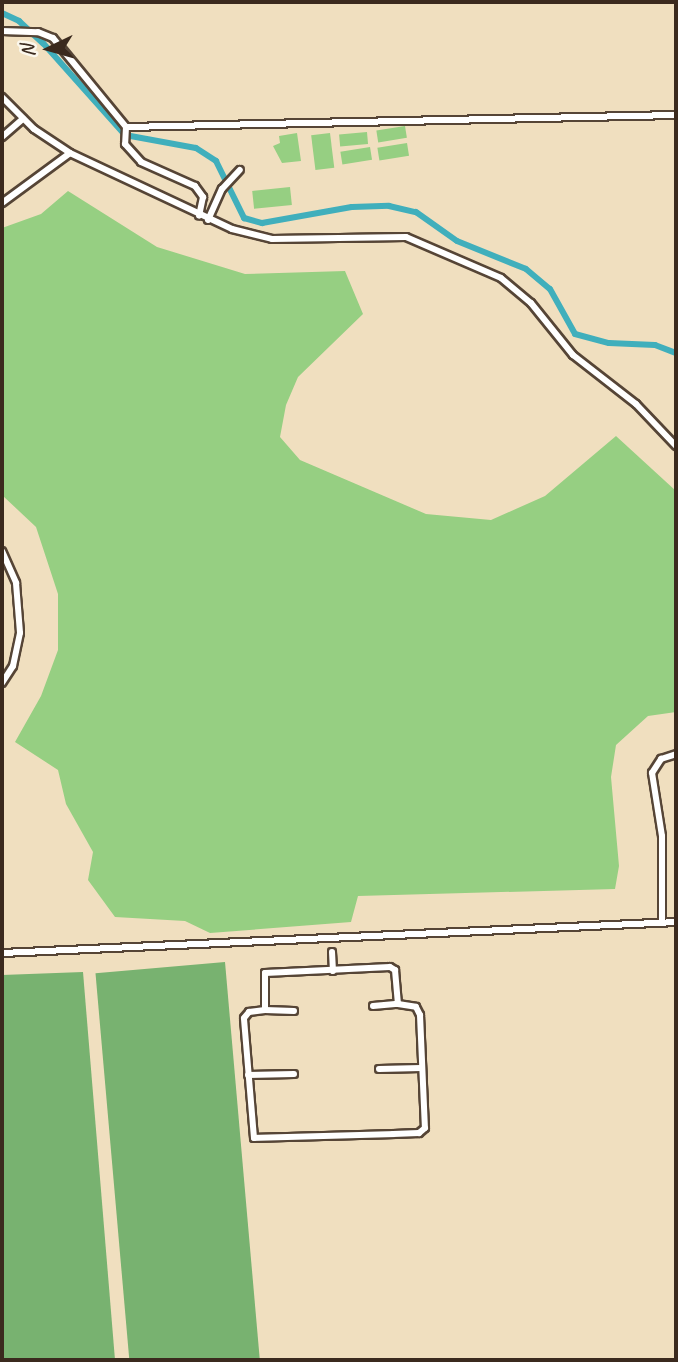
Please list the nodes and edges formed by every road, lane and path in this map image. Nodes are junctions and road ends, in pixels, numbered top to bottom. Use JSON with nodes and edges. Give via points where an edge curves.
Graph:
{"nodes":[{"id":1,"x":2,"y":31,"type":"edge"},
{"id":2,"x":2,"y":97,"type":"edge"},
{"id":3,"x":676,"y":115,"type":"edge"},
{"id":4,"x":23,"y":119,"type":"junction"},
{"id":5,"x":126,"y":127,"type":"junction"},
{"id":6,"x":2,"y":137,"type":"edge"},
{"id":7,"x":70,"y":153,"type":"junction"},
{"id":8,"x":240,"y":170,"type":"dead end"},
{"id":9,"x":2,"y":203,"type":"edge"},
{"id":10,"x":199,"y":216,"type":"junction"},
{"id":11,"x":208,"y":220,"type":"junction"},
{"id":12,"x":676,"y":446,"type":"edge"},
{"id":13,"x":2,"y":551,"type":"edge"},
{"id":14,"x":2,"y":683,"type":"edge"},
{"id":15,"x":676,"y":754,"type":"edge"},
{"id":16,"x":676,"y":922,"type":"edge"},
{"id":17,"x":662,"y":923,"type":"junction"},
{"id":18,"x":332,"y":952,"type":"dead end"},
{"id":19,"x":2,"y":953,"type":"edge"},
{"id":20,"x":333,"y":971,"type":"junction"},
{"id":21,"x":398,"y":1004,"type":"junction"},
{"id":22,"x":373,"y":1006,"type":"dead end"},
{"id":23,"x":265,"y":1010,"type":"junction"},
{"id":24,"x":294,"y":1011,"type":"dead end"},
{"id":25,"x":421,"y":1068,"type":"junction"},
{"id":26,"x":379,"y":1069,"type":"dead end"},
{"id":27,"x":295,"y":1074,"type":"dead end"},
{"id":28,"x":248,"y":1075,"type":"junction"}],
"edges":[{"from":1,"to":5,"type":"street","via":[[38,32],[53,38]]},
{"from":2,"to":4,"type":"street"},
{"from":3,"to":5,"type":"street"},
{"from":4,"to":6,"type":"street"},
{"from":4,"to":7,"type":"street"},
{"from":5,"to":10,"type":"street","via":[[125,144],[141,162],[195,186],[203,197]]},
{"from":7,"to":9,"type":"street"},
{"from":7,"to":10,"type":"street"},
{"from":8,"to":11,"type":"street","via":[[222,189]]},
{"from":10,"to":11,"type":"street"},
{"from":11,"to":12,"type":"street","via":[[264,238],[406,237],[501,278],[531,303],[573,355],[636,404]]},
{"from":13,"to":14,"type":"street","via":[[16,583],[20,633],[13,666]]},
{"from":15,"to":17,"type":"street","via":[[661,759],[652,773],[662,836]]},
{"from":16,"to":17,"type":"street"},
{"from":17,"to":19,"type":"street"},
{"from":18,"to":20,"type":"street"},
{"from":20,"to":21,"type":"street","via":[[393,967]]},
{"from":20,"to":23,"type":"street","via":[[268,971]]},
{"from":21,"to":22,"type":"street"},
{"from":21,"to":25,"type":"street","via":[[416,1007],[420,1015]]},
{"from":23,"to":24,"type":"street"},
{"from":23,"to":28,"type":"street","via":[[249,1012],[244,1018]]},
{"from":25,"to":26,"type":"street"},
{"from":25,"to":28,"type":"street","via":[[425,1128],[419,1133],[321,1133],[256,1139],[251,1136]]},
{"from":27,"to":28,"type":"street"}]}
